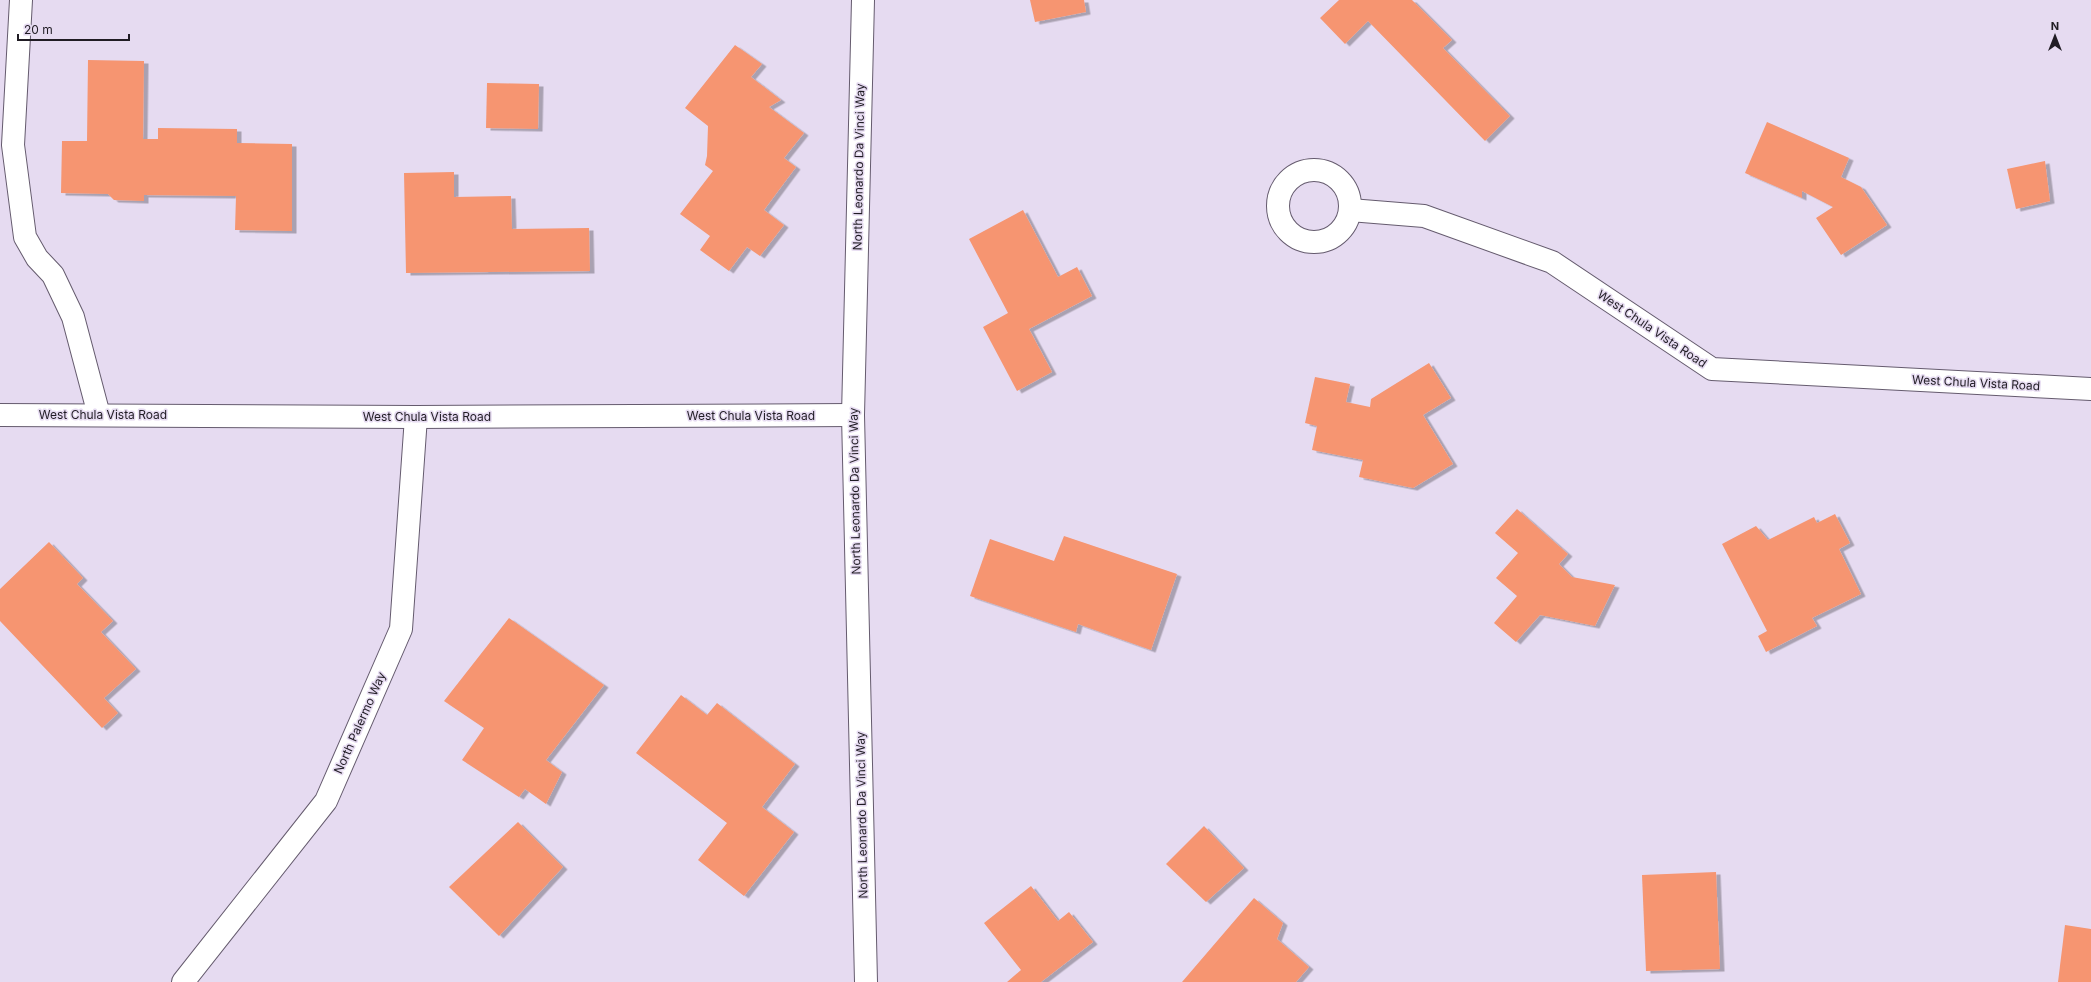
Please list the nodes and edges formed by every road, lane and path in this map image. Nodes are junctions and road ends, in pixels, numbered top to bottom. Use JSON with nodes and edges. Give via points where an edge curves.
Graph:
{"nodes":[{"id":1,"x":21,"y":0,"type":"edge"},
{"id":2,"x":863,"y":0,"type":"edge"},
{"id":3,"x":1350,"y":210,"type":"dead end"},
{"id":4,"x":2091,"y":388,"type":"edge"},
{"id":5,"x":0,"y":415,"type":"edge"},
{"id":6,"x":98,"y":415,"type":"junction"},
{"id":7,"x":853,"y":415,"type":"junction"},
{"id":8,"x":416,"y":417,"type":"junction"},
{"id":9,"x":183,"y":982,"type":"edge"},
{"id":10,"x":866,"y":982,"type":"edge"}],
"edges":[{"from":1,"to":6,"type":"street","via":[[13,145],[25,237],[37,258],[53,276],[73,317]]},
{"from":2,"to":7,"type":"street","name":"North Leonardo Da Vinci Way"},
{"from":3,"to":4,"type":"street","name":"West Chula Vista Road","via":[[1424,216],[1552,262],[1712,369]]},
{"from":5,"to":6,"type":"street","name":"West Chula Vista Road"},
{"from":6,"to":8,"type":"street","name":"West Chula Vista Road"},
{"from":7,"to":8,"type":"street","name":"West Chula Vista Road"},
{"from":7,"to":10,"type":"street","name":"North Leonardo Da Vinci Way"},
{"from":8,"to":9,"type":"street","name":"North Palermo Way","via":[[401,629],[326,800]]}]}
